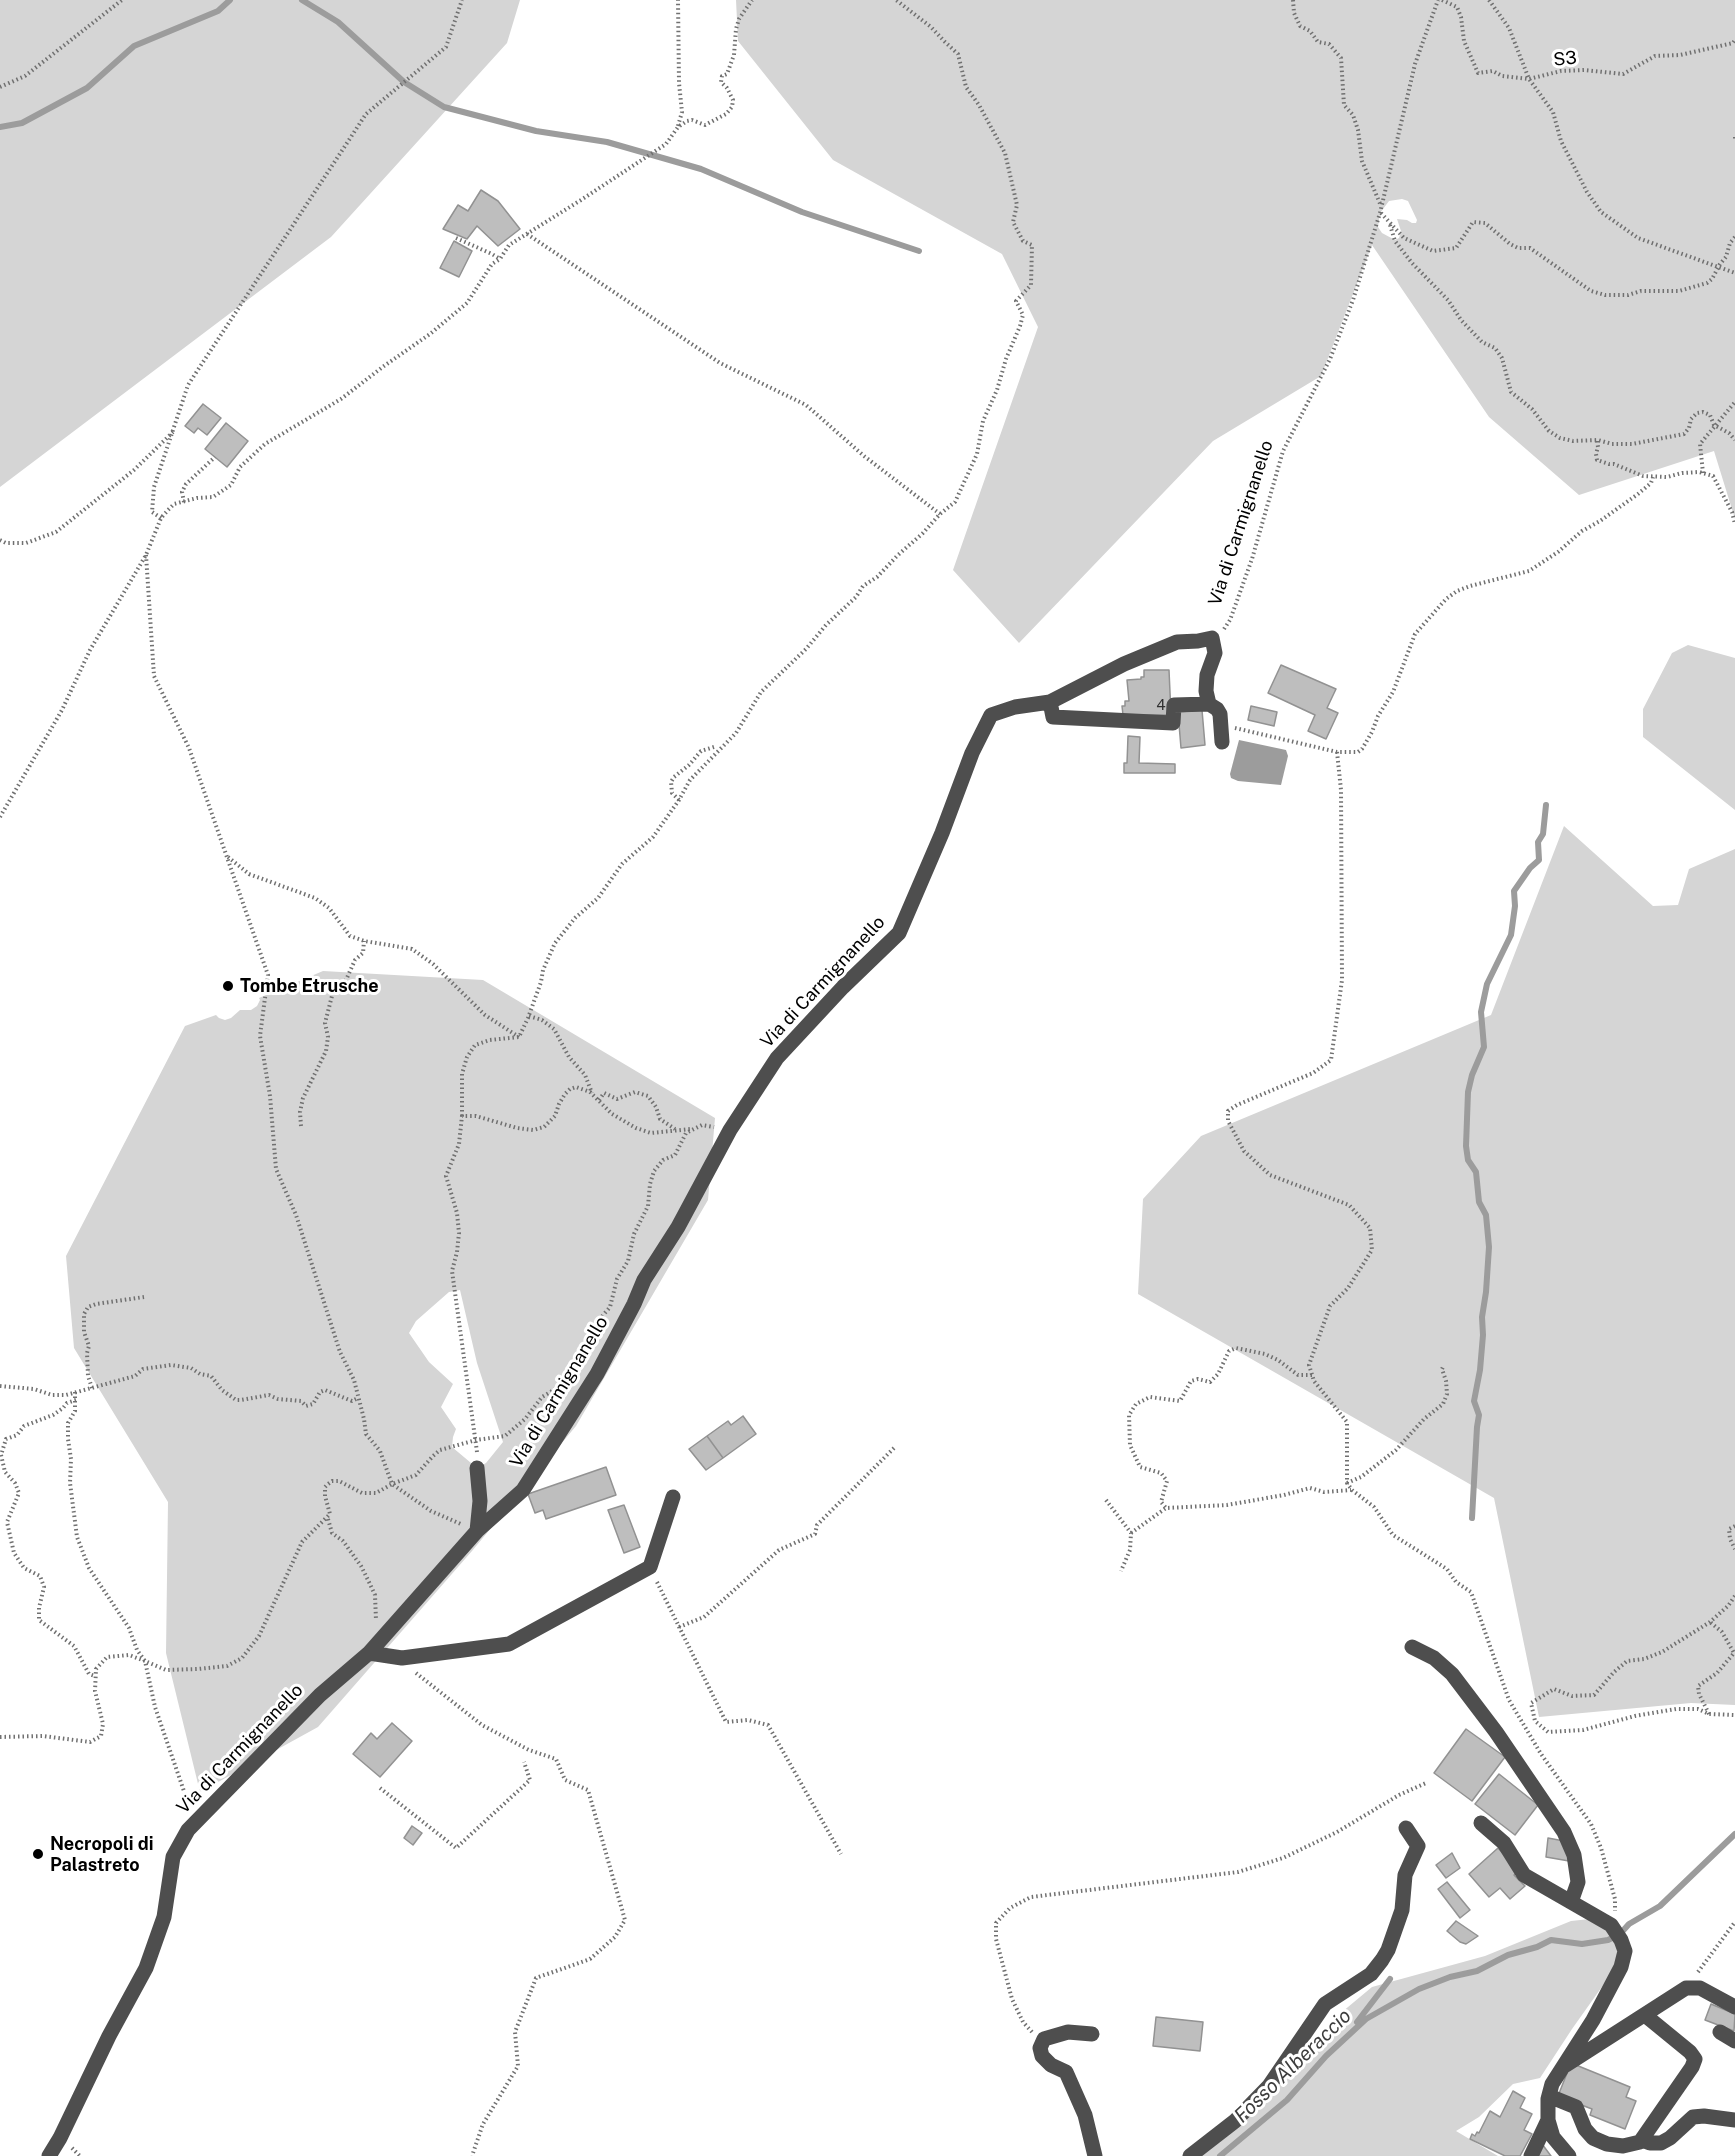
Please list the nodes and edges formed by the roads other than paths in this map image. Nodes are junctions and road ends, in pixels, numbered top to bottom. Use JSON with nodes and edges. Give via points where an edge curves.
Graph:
{"nodes":[{"id":1,"x":1050,"y":702,"type":"junction"},
{"id":2,"x":1209,"y":704,"type":"junction"},
{"id":3,"x":1222,"y":742,"type":"dead end"},
{"id":4,"x":477,"y":1468,"type":"dead end"},
{"id":5,"x":673,"y":1497,"type":"dead end"},
{"id":6,"x":477,"y":1531,"type":"junction"},
{"id":7,"x":1412,"y":1647,"type":"dead end"},
{"id":8,"x":369,"y":1653,"type":"junction"},
{"id":9,"x":1481,"y":1823,"type":"dead end"},
{"id":10,"x":1406,"y":1827,"type":"dead end"},
{"id":11,"x":1571,"y":1902,"type":"junction"},
{"id":12,"x":1735,"y":2007,"type":"edge"},
{"id":13,"x":1646,"y":2016,"type":"junction"},
{"id":14,"x":1720,"y":2032,"type":"dead end"},
{"id":15,"x":1092,"y":2034,"type":"dead end"},
{"id":16,"x":1735,"y":2041,"type":"edge"},
{"id":17,"x":1564,"y":2067,"type":"junction"},
{"id":18,"x":1549,"y":2096,"type":"junction"},
{"id":19,"x":1548,"y":2120,"type":"junction"},
{"id":20,"x":1735,"y":2120,"type":"edge"},
{"id":21,"x":1642,"y":2140,"type":"junction"},
{"id":22,"x":49,"y":2156,"type":"edge"},
{"id":23,"x":1095,"y":2156,"type":"edge"},
{"id":24,"x":1190,"y":2156,"type":"edge"},
{"id":25,"x":1531,"y":2156,"type":"edge"},
{"id":26,"x":1569,"y":2156,"type":"edge"}],
"edges":[{"from":1,"to":2,"type":"street","via":[[1053,717],[1173,723],[1174,705]]},
{"from":1,"to":2,"type":"street","name":"Via di Carmignanello","via":[[1177,642],[1212,638],[1215,653],[1206,680]]},
{"from":1,"to":6,"type":"street","name":"Via di Carmignanello","via":[[991,715],[899,933],[777,1058],[730,1130],[678,1227],[644,1280],[597,1374],[523,1490]]},
{"from":2,"to":3,"type":"street","via":[[1217,709]]},
{"from":4,"to":6,"type":"street"},
{"from":5,"to":8,"type":"street","via":[[650,1567],[509,1644],[402,1658]]},
{"from":6,"to":8,"type":"street","name":"Via di Carmignanello"},
{"from":7,"to":11,"type":"street","via":[[1434,1658],[1452,1674],[1497,1732],[1564,1832],[1574,1855],[1578,1882]]},
{"from":8,"to":22,"type":"street","name":"Via di Carmignanello","via":[[320,1695],[188,1830],[173,1857],[164,1917],[146,1968]]},
{"from":9,"to":11,"type":"street","via":[[1504,1843],[1524,1875]]},
{"from":10,"to":24,"type":"street","via":[[1418,1846],[1405,1875],[1402,1910],[1382,1960],[1371,1974],[1325,2004],[1269,2086],[1235,2121]]},
{"from":11,"to":17,"type":"street","via":[[1616,1931],[1625,1951],[1621,1967]]},
{"from":12,"to":13,"type":"street","via":[[1700,1988],[1686,1988]]},
{"from":13,"to":17,"type":"street"},
{"from":13,"to":21,"type":"street","via":[[1695,2059]]},
{"from":14,"to":16,"type":"street"},
{"from":15,"to":23,"type":"street","via":[[1068,2032],[1044,2039],[1040,2048],[1051,2065],[1066,2072],[1085,2115]]},
{"from":17,"to":18,"type":"street"},
{"from":18,"to":19,"type":"street"},
{"from":18,"to":21,"type":"street","via":[[1575,2107],[1593,2138],[1623,2146]]},
{"from":19,"to":25,"type":"street"},
{"from":19,"to":26,"type":"street","via":[[1553,2137]]},
{"from":20,"to":21,"type":"street","via":[[1693,2117],[1670,2138],[1661,2142]]}]}
